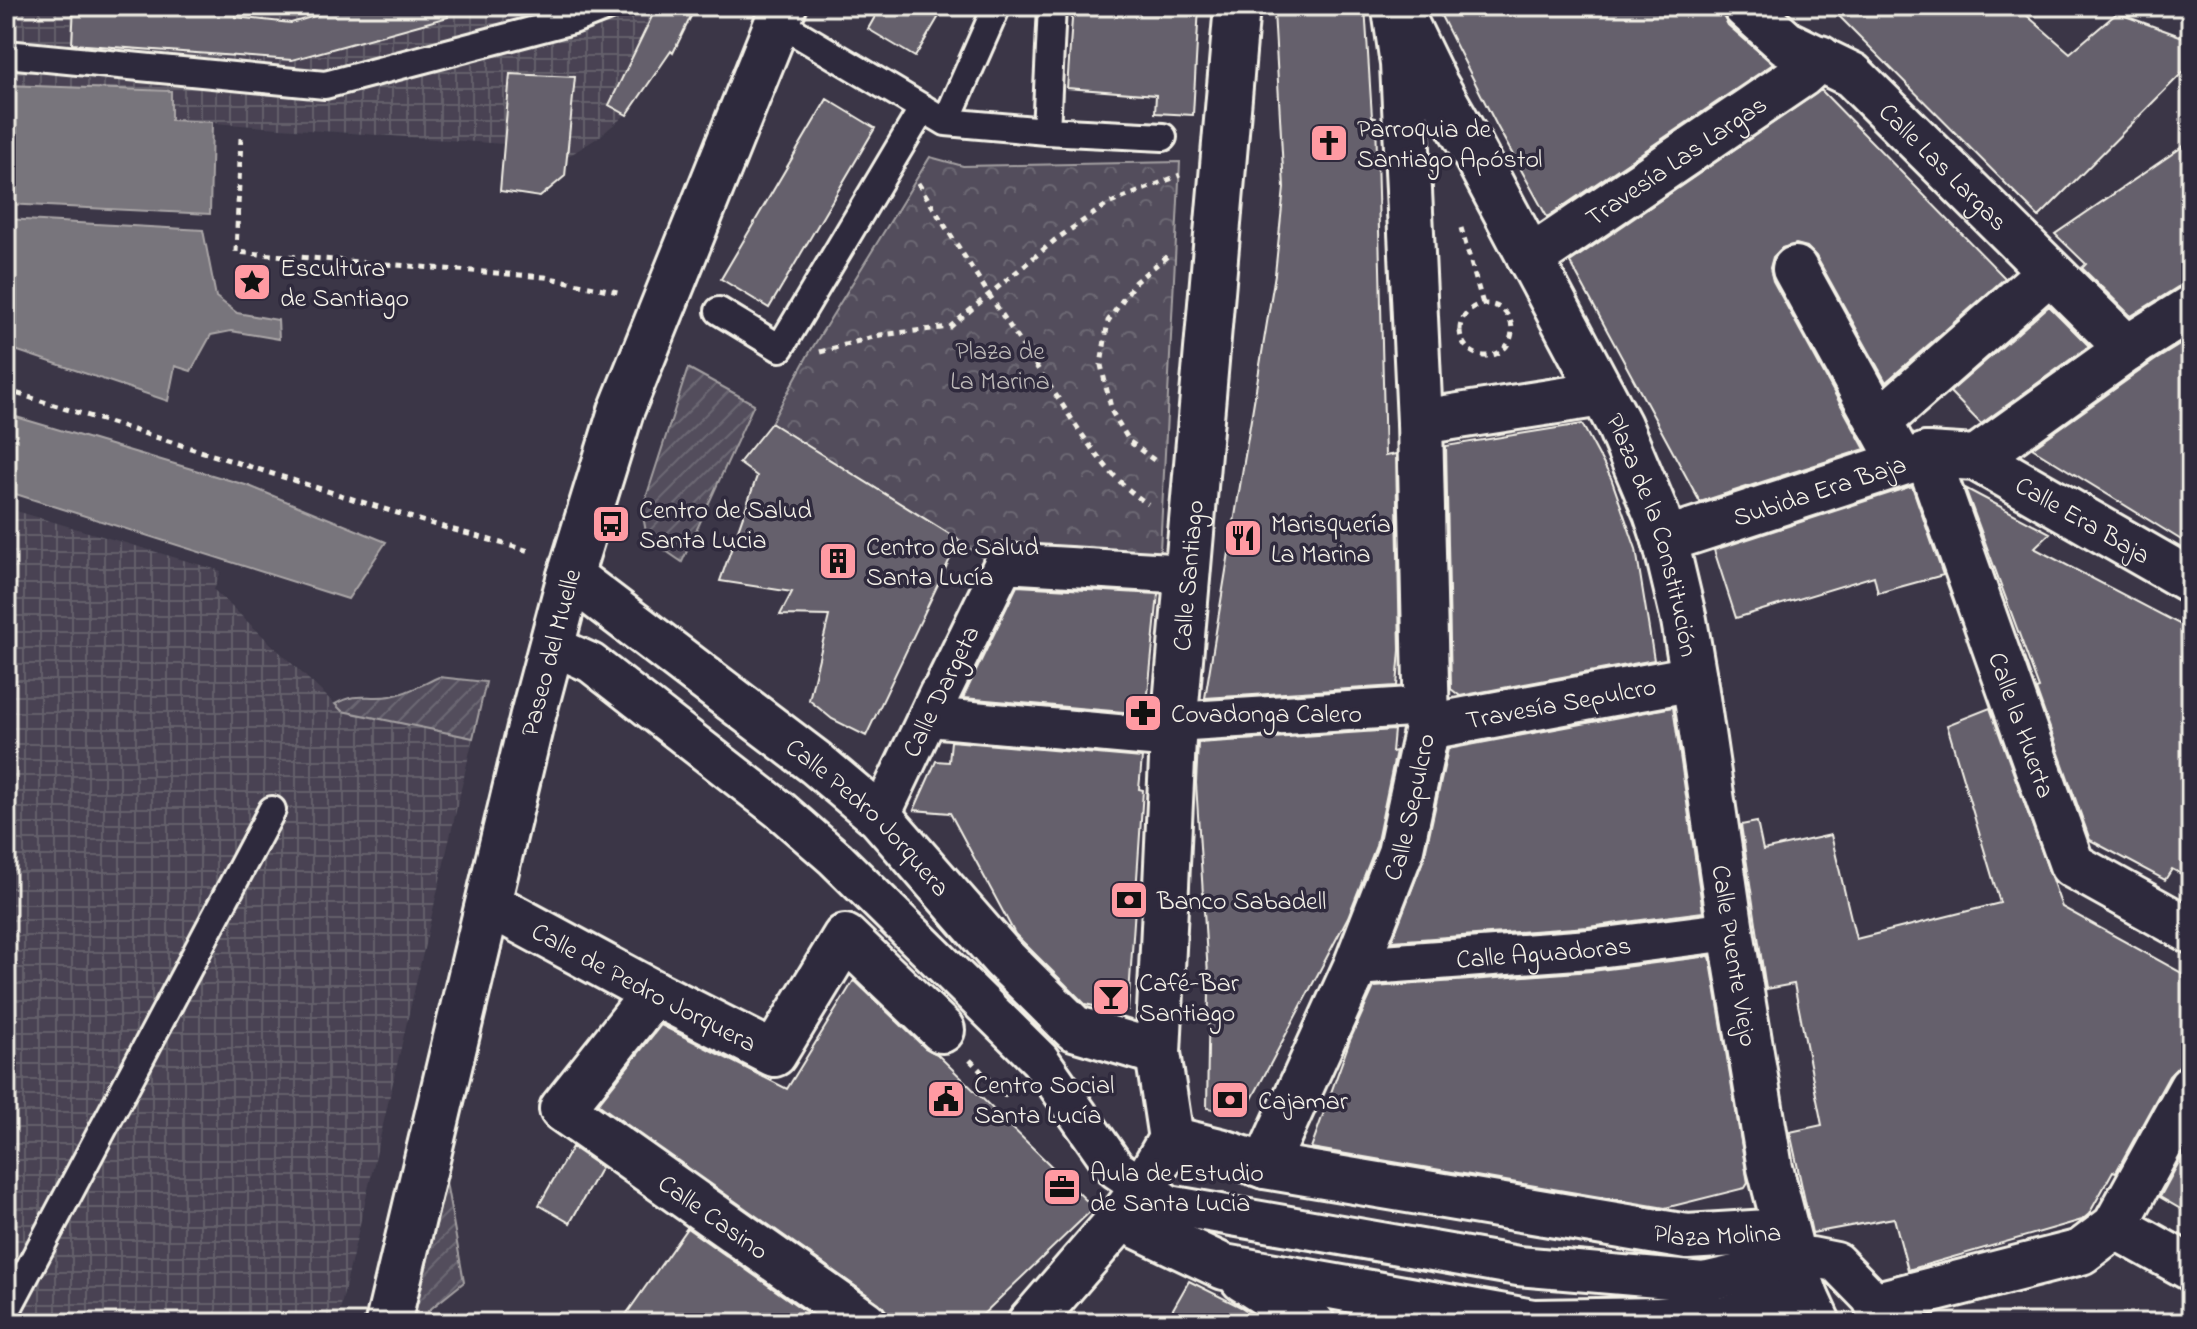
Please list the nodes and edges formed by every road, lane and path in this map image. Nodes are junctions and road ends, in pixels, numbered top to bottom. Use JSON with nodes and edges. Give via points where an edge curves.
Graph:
{"nodes":[{"id":1,"x":609,"y":6,"type":"edge"},
{"id":2,"x":997,"y":6,"type":"edge"},
{"id":3,"x":1052,"y":6,"type":"edge"},
{"id":4,"x":1396,"y":6,"type":"edge"},
{"id":5,"x":1745,"y":6,"type":"edge"},
{"id":6,"x":1237,"y":8,"type":"edge"},
{"id":7,"x":781,"y":14,"type":"edge"},
{"id":8,"x":6,"y":54,"type":"edge"},
{"id":9,"x":1820,"y":58,"type":"junction"},
{"id":10,"x":923,"y":108,"type":"junction"},
{"id":11,"x":946,"y":122,"type":"junction"},
{"id":12,"x":1046,"y":131,"type":"junction"},
{"id":13,"x":1163,"y":137,"type":"dead end"},
{"id":14,"x":241,"y":138,"type":"dead end"},
{"id":15,"x":898,"y":151,"type":"junction"},
{"id":16,"x":1188,"y":173,"type":"dead end"},
{"id":17,"x":1458,"y":219,"type":"dead end"},
{"id":18,"x":1172,"y":253,"type":"dead end"},
{"id":19,"x":1530,"y":259,"type":"junction"},
{"id":20,"x":1795,"y":269,"type":"dead end"},
{"id":21,"x":2049,"y":272,"type":"junction"},
{"id":22,"x":626,"y":294,"type":"dead end"},
{"id":23,"x":988,"y":296,"type":"junction"},
{"id":24,"x":1483,"y":304,"type":"junction"},
{"id":25,"x":2191,"y":308,"type":"edge"},
{"id":26,"x":719,"y":311,"type":"dead end"},
{"id":27,"x":780,"y":348,"type":"junction"},
{"id":28,"x":2128,"y":349,"type":"junction"},
{"id":29,"x":6,"y":390,"type":"edge"},
{"id":30,"x":1602,"y":394,"type":"junction"},
{"id":31,"x":1420,"y":422,"type":"junction"},
{"id":32,"x":1879,"y":422,"type":"junction"},
{"id":33,"x":1976,"y":458,"type":"junction"},
{"id":34,"x":1914,"y":459,"type":"junction"},
{"id":35,"x":1164,"y":468,"type":"dead end"},
{"id":36,"x":1158,"y":510,"type":"dead end"},
{"id":37,"x":1665,"y":540,"type":"junction"},
{"id":38,"x":553,"y":564,"type":"junction"},
{"id":39,"x":1188,"y":574,"type":"junction"},
{"id":40,"x":2191,"y":581,"type":"edge"},
{"id":41,"x":551,"y":645,"type":"junction"},
{"id":42,"x":1694,"y":678,"type":"junction"},
{"id":43,"x":1427,"y":716,"type":"junction"},
{"id":44,"x":1173,"y":730,"type":"junction"},
{"id":45,"x":272,"y":810,"type":"dead end"},
{"id":46,"x":880,"y":817,"type":"junction"},
{"id":47,"x":489,"y":904,"type":"junction"},
{"id":48,"x":1731,"y":931,"type":"junction"},
{"id":49,"x":2191,"y":931,"type":"edge"},
{"id":50,"x":1356,"y":966,"type":"junction"},
{"id":51,"x":654,"y":993,"type":"junction"},
{"id":52,"x":942,"y":1030,"type":"dead end"},
{"id":53,"x":1158,"y":1053,"type":"junction"},
{"id":54,"x":2191,"y":1088,"type":"edge"},
{"id":55,"x":1171,"y":1139,"type":"junction"},
{"id":56,"x":1265,"y":1166,"type":"junction"},
{"id":57,"x":1132,"y":1203,"type":"junction"},
{"id":58,"x":2115,"y":1226,"type":"junction"},
{"id":59,"x":1224,"y":1267,"type":"junction"},
{"id":60,"x":2191,"y":1268,"type":"edge"},
{"id":61,"x":1801,"y":1278,"type":"edge"},
{"id":62,"x":6,"y":1312,"type":"edge"},
{"id":63,"x":1882,"y":1313,"type":"edge"},
{"id":64,"x":388,"y":1323,"type":"edge"},
{"id":65,"x":865,"y":1323,"type":"edge"},
{"id":66,"x":1030,"y":1323,"type":"edge"},
{"id":67,"x":1312,"y":1323,"type":"edge"}],
"edges":[{"from":1,"to":8,"type":"lane","via":[[325,85]]},
{"from":2,"to":11,"type":"lane"},
{"from":3,"to":12,"type":"lane"},
{"from":4,"to":19,"type":"street","name":"Plaza de la Constitución"},
{"from":4,"to":31,"type":"street","name":"Plaza de la Constitución"},
{"from":5,"to":9,"type":"street","name":"Calle Las Largas","via":[[1786,43]]},
{"from":6,"to":39,"type":"street","name":"Calle Santiago"},
{"from":7,"to":10,"type":"lane"},
{"from":7,"to":38,"type":"street","name":"Paseo del Muelle","via":[[621,411]]},
{"from":9,"to":19,"type":"street","name":"Travesía Las Largas"},
{"from":9,"to":21,"type":"street","name":"Calle Las Largas","via":[[1852,75]]},
{"from":10,"to":11,"type":"lane"},
{"from":10,"to":15,"type":"lane"},
{"from":11,"to":12,"type":"lane"},
{"from":12,"to":13,"type":"lane"},
{"from":14,"to":22,"type":"path","via":[[236,252],[545,277]]},
{"from":15,"to":23,"type":"path"},
{"from":15,"to":27,"type":"lane"},
{"from":16,"to":23,"type":"path","via":[[1108,204]]},
{"from":17,"to":24,"type":"path"},
{"from":18,"to":35,"type":"path","via":[[1135,282],[1108,321],[1101,365],[1112,412],[1130,442]]},
{"from":19,"to":30,"type":"street","name":"Plaza de la Constitución"},
{"from":20,"to":32,"type":"street","name":"Calle la Huerta"},
{"from":21,"to":28,"type":"street","name":"Calle Las Largas"},
{"from":21,"to":32,"type":"street"},
{"from":23,"to":27,"type":"path","via":[[950,327],[880,335],[808,355]]},
{"from":23,"to":36,"type":"path","via":[[1103,464],[1131,493]]},
{"from":24,"to":24,"type":"path","via":[[1464,316],[1461,336],[1474,353],[1495,355],[1505,349],[1513,329],[1503,310]]},
{"from":25,"to":28,"type":"street"},
{"from":26,"to":27,"type":"lane"},
{"from":28,"to":33,"type":"street"},
{"from":29,"to":38,"type":"path"},
{"from":30,"to":31,"type":"street","name":"Plaza de la Constitución"},
{"from":30,"to":37,"type":"street","name":"Plaza de la Constitución","via":[[1633,455]]},
{"from":31,"to":43,"type":"street","name":"Calle Sepulcro"},
{"from":32,"to":34,"type":"street","name":"Calle la Huerta"},
{"from":33,"to":34,"type":"street","name":"Subida Era Baja"},
{"from":33,"to":40,"type":"street","name":"Calle Era Baja"},
{"from":34,"to":37,"type":"street","name":"Subida Era Baja"},
{"from":34,"to":49,"type":"street","name":"Calle la Huerta","via":[[2072,865]]},
{"from":37,"to":42,"type":"street","name":"Plaza de la Constitución"},
{"from":38,"to":41,"type":"street","name":"Paseo del Muelle"},
{"from":38,"to":46,"type":"street","name":"Calle Pedro Jorquera"},
{"from":39,"to":44,"type":"street","name":"Calle Santiago"},
{"from":39,"to":44,"type":"street","via":[[1004,563],[929,717]]},
{"from":39,"to":46,"type":"street","name":"Calle Dargeta","via":[[1003,560]]},
{"from":41,"to":47,"type":"street","name":"Paseo del Muelle"},
{"from":41,"to":57,"type":"street","via":[[591,663],[835,858],[1040,1060],[1116,1169]]},
{"from":42,"to":43,"type":"street","name":"Travesía Sepulcro"},
{"from":42,"to":48,"type":"street","name":"Calle Puente Viejo"},
{"from":43,"to":44,"type":"street"},
{"from":43,"to":50,"type":"street","name":"Calle Sepulcro","via":[[1400,853]]},
{"from":44,"to":53,"type":"street","name":"Calle Santiago"},
{"from":45,"to":62,"type":"lane"},
{"from":46,"to":53,"type":"street","name":"Calle Pedro Jorquera","via":[[1003,958],[1074,1028]]},
{"from":47,"to":51,"type":"street","name":"Calle de Pedro Jorquera"},
{"from":47,"to":64,"type":"street","name":"Paseo del Muelle"},
{"from":48,"to":50,"type":"street","name":"Calle Aguadoras","via":[[1590,949]]},
{"from":48,"to":61,"type":"street","name":"Calle Puente Viejo","via":[[1770,1168]]},
{"from":50,"to":56,"type":"street","name":"Calle Sepulcro"},
{"from":51,"to":52,"type":"street","name":"Calle de Pedro Jorquera","via":[[774,1054],[845,937]]},
{"from":51,"to":65,"type":"street","name":"Calle Casino","via":[[562,1109]]},
{"from":53,"to":55,"type":"street","name":"Calle Santiago"},
{"from":54,"to":58,"type":"street"},
{"from":55,"to":56,"type":"street","name":"Plaza Molina"},
{"from":55,"to":57,"type":"street"},
{"from":56,"to":61,"type":"street","name":"Plaza Molina","via":[[1687,1237]]},
{"from":57,"to":59,"type":"street"},
{"from":57,"to":61,"type":"street","via":[[1518,1266],[1704,1282]]},
{"from":57,"to":66,"type":"street"},
{"from":58,"to":60,"type":"street"},
{"from":58,"to":63,"type":"street","via":[[2081,1252]]},
{"from":59,"to":61,"type":"street","via":[[1533,1322],[1725,1319]]},
{"from":59,"to":67,"type":"street"},
{"from":61,"to":63,"type":"street","via":[[1811,1257],[1836,1262]]}]}
